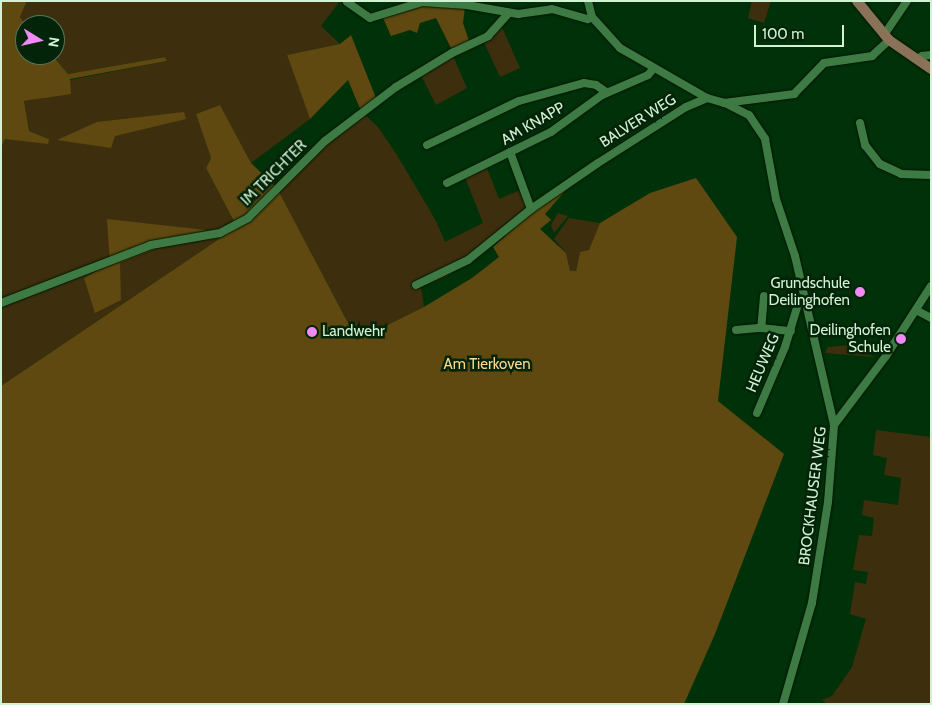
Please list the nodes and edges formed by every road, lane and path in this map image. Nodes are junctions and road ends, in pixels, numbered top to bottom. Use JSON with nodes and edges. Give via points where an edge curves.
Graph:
{"nodes":[{"id":1,"x":496,"y":1,"type":"edge"},
{"id":2,"x":588,"y":1,"type":"edge"},
{"id":3,"x":857,"y":1,"type":"edge"},
{"id":4,"x":907,"y":1,"type":"edge"},
{"id":5,"x":347,"y":2,"type":"edge"},
{"id":6,"x":548,"y":5,"type":"edge"},
{"id":7,"x":499,"y":11,"type":"junction"},
{"id":8,"x":508,"y":14,"type":"junction"},
{"id":9,"x":592,"y":17,"type":"junction"},
{"id":10,"x":886,"y":37,"type":"junction"},
{"id":11,"x":931,"y":55,"type":"edge"},
{"id":12,"x":918,"y":60,"type":"junction"},
{"id":13,"x":654,"y":68,"type":"junction"},
{"id":14,"x":931,"y":69,"type":"edge"},
{"id":15,"x":606,"y":92,"type":"junction"},
{"id":16,"x":707,"y":98,"type":"junction"},
{"id":17,"x":724,"y":102,"type":"junction"},
{"id":18,"x":860,"y":123,"type":"dead end"},
{"id":19,"x":427,"y":145,"type":"dead end"},
{"id":20,"x":510,"y":152,"type":"junction"},
{"id":21,"x":931,"y":175,"type":"edge"},
{"id":22,"x":446,"y":183,"type":"dead end"},
{"id":23,"x":531,"y":209,"type":"junction"},
{"id":24,"x":416,"y":285,"type":"dead end"},
{"id":25,"x":931,"y":286,"type":"edge"},
{"id":26,"x":764,"y":296,"type":"dead end"},
{"id":27,"x":806,"y":302,"type":"junction"},
{"id":28,"x":1,"y":303,"type":"edge"},
{"id":29,"x":916,"y":310,"type":"junction"},
{"id":30,"x":931,"y":318,"type":"edge"},
{"id":31,"x":761,"y":328,"type":"junction"},
{"id":32,"x":736,"y":330,"type":"dead end"},
{"id":33,"x":791,"y":331,"type":"junction"},
{"id":34,"x":757,"y":413,"type":"dead end"},
{"id":35,"x":834,"y":425,"type":"junction"},
{"id":36,"x":783,"y":704,"type":"edge"}],
"edges":[{"from":1,"to":7,"type":"street"},
{"from":2,"to":9,"type":"street"},
{"from":3,"to":10,"type":"main road"},
{"from":4,"to":10,"type":"street"},
{"from":5,"to":7,"type":"street","via":[[370,18],[422,2]]},
{"from":6,"to":8,"type":"street"},
{"from":6,"to":9,"type":"street","via":[[588,19]]},
{"from":7,"to":8,"type":"street"},
{"from":8,"to":28,"type":"street","name":"IM TRICHTER","via":[[488,36],[404,83],[325,141],[248,218],[220,233],[151,245]]},
{"from":9,"to":13,"type":"street","via":[[620,48]]},
{"from":10,"to":12,"type":"main road"},
{"from":10,"to":17,"type":"street","via":[[872,56],[824,63],[794,94]]},
{"from":11,"to":12,"type":"street"},
{"from":12,"to":14,"type":"main road"},
{"from":13,"to":15,"type":"street","name":"AM KNAPP","via":[[648,75]]},
{"from":13,"to":16,"type":"street"},
{"from":15,"to":19,"type":"street","via":[[596,85],[584,83],[519,101]]},
{"from":15,"to":20,"type":"street","name":"AM KNAPP","via":[[554,131]]},
{"from":16,"to":17,"type":"street"},
{"from":16,"to":23,"type":"street","name":"BALVER WEG","via":[[686,107]]},
{"from":17,"to":27,"type":"street","via":[[748,115],[765,139],[776,199]]},
{"from":18,"to":21,"type":"street","via":[[870,154],[884,168],[907,175]]},
{"from":20,"to":22,"type":"street","name":"AM KNAPP"},
{"from":20,"to":23,"type":"street"},
{"from":23,"to":24,"type":"street","name":"BALVER WEG","via":[[468,260]]},
{"from":25,"to":29,"type":"street","name":"BROCKHAUSER WEG"},
{"from":26,"to":31,"type":"street"},
{"from":27,"to":33,"type":"street","name":"HEUWEG","via":[[799,301]]},
{"from":27,"to":35,"type":"street"},
{"from":29,"to":30,"type":"street"},
{"from":29,"to":35,"type":"street","name":"BROCKHAUSER WEG"},
{"from":31,"to":32,"type":"street"},
{"from":31,"to":33,"type":"street"},
{"from":33,"to":34,"type":"street","name":"HEUWEG"},
{"from":35,"to":36,"type":"street","name":"BROCKHAUSER WEG","via":[[828,502],[812,603]]}]}
